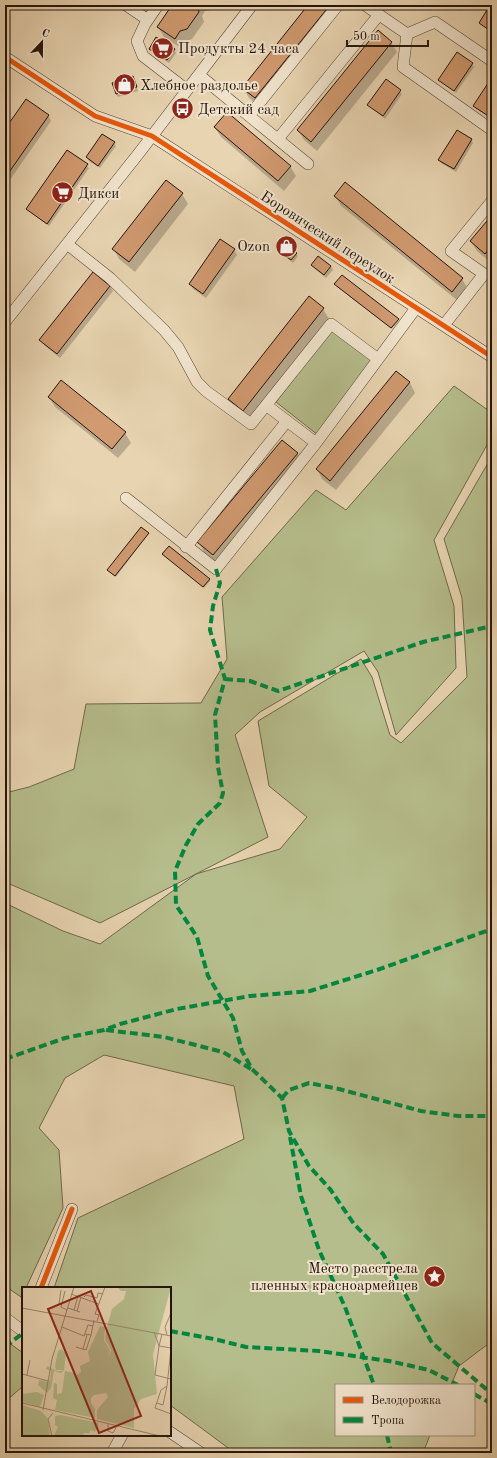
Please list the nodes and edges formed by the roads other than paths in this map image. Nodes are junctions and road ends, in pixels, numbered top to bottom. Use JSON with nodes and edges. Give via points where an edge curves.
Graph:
{"nodes":[{"id":1,"x":126,"y":5,"type":"edge"},
{"id":2,"x":158,"y":5,"type":"edge"},
{"id":3,"x":252,"y":5,"type":"edge"},
{"id":4,"x":338,"y":5,"type":"edge"},
{"id":5,"x":365,"y":5,"type":"edge"},
{"id":6,"x":378,"y":16,"type":"junction"},
{"id":7,"x":148,"y":20,"type":"junction"},
{"id":8,"x":406,"y":34,"type":"junction"},
{"id":9,"x":5,"y":57,"type":"edge"},
{"id":10,"x":492,"y":61,"type":"edge"},
{"id":11,"x":199,"y":74,"type":"junction"},
{"id":12,"x":187,"y":90,"type":"junction"},
{"id":13,"x":249,"y":116,"type":"junction"},
{"id":14,"x":492,"y":130,"type":"edge"},
{"id":15,"x":152,"y":136,"type":"junction"},
{"id":16,"x":278,"y":139,"type":"junction"},
{"id":17,"x":308,"y":164,"type":"dead end"},
{"id":18,"x":492,"y":201,"type":"edge"},
{"id":19,"x":67,"y":244,"type":"junction"},
{"id":20,"x":416,"y":308,"type":"junction"},
{"id":21,"x":5,"y":322,"type":"edge"},
{"id":22,"x":444,"y":325,"type":"junction"},
{"id":23,"x":492,"y":357,"type":"edge"},
{"id":24,"x":378,"y":360,"type":"junction"},
{"id":25,"x":266,"y":405,"type":"junction"},
{"id":26,"x":288,"y":421,"type":"junction"},
{"id":27,"x":316,"y":443,"type":"junction"},
{"id":28,"x":126,"y":498,"type":"dead end"},
{"id":29,"x":186,"y":547,"type":"junction"},
{"id":30,"x":72,"y":1209,"type":"dead end"},
{"id":31,"x":41,"y":1287,"type":"edge"},
{"id":32,"x":5,"y":1318,"type":"edge"},
{"id":33,"x":22,"y":1329,"type":"edge"},
{"id":34,"x":171,"y":1433,"type":"edge"},
{"id":35,"x":121,"y":1436,"type":"edge"},
{"id":36,"x":112,"y":1453,"type":"edge"},
{"id":37,"x":201,"y":1453,"type":"edge"}],
"edges":[{"from":1,"to":7,"type":"street"},
{"from":2,"to":7,"type":"street"},
{"from":3,"to":11,"type":"street"},
{"from":4,"to":13,"type":"street"},
{"from":5,"to":6,"type":"street"},
{"from":6,"to":8,"type":"street"},
{"from":6,"to":16,"type":"street"},
{"from":7,"to":12,"type":"street","via":[[137,41],[143,56]]},
{"from":8,"to":10,"type":"street","via":[[435,22]]},
{"from":8,"to":14,"type":"street","via":[[403,67]]},
{"from":9,"to":15,"type":"street","name":"Боровический переулок","via":[[95,116]]},
{"from":11,"to":12,"type":"street"},
{"from":11,"to":13,"type":"street"},
{"from":12,"to":15,"type":"street"},
{"from":13,"to":16,"type":"street"},
{"from":15,"to":19,"type":"street"},
{"from":15,"to":20,"type":"street","name":"Боровический переулок"},
{"from":16,"to":17,"type":"street"},
{"from":18,"to":22,"type":"street","via":[[451,251],[484,274]]},
{"from":19,"to":21,"type":"street"},
{"from":19,"to":25,"type":"street","via":[[110,278],[164,330],[178,347],[197,382],[220,403],[251,424]]},
{"from":20,"to":22,"type":"street","name":"Боровический переулок"},
{"from":20,"to":24,"type":"street"},
{"from":22,"to":23,"type":"street","name":"Боровический переулок"},
{"from":24,"to":25,"type":"street","via":[[331,324]]},
{"from":24,"to":27,"type":"street"},
{"from":25,"to":26,"type":"street"},
{"from":26,"to":27,"type":"street"},
{"from":26,"to":29,"type":"street"},
{"from":27,"to":29,"type":"street","via":[[216,570]]},
{"from":28,"to":29,"type":"street"},
{"from":30,"to":31,"type":"street"},
{"from":32,"to":33,"type":"street"},
{"from":34,"to":37,"type":"street"},
{"from":35,"to":36,"type":"street"}]}
